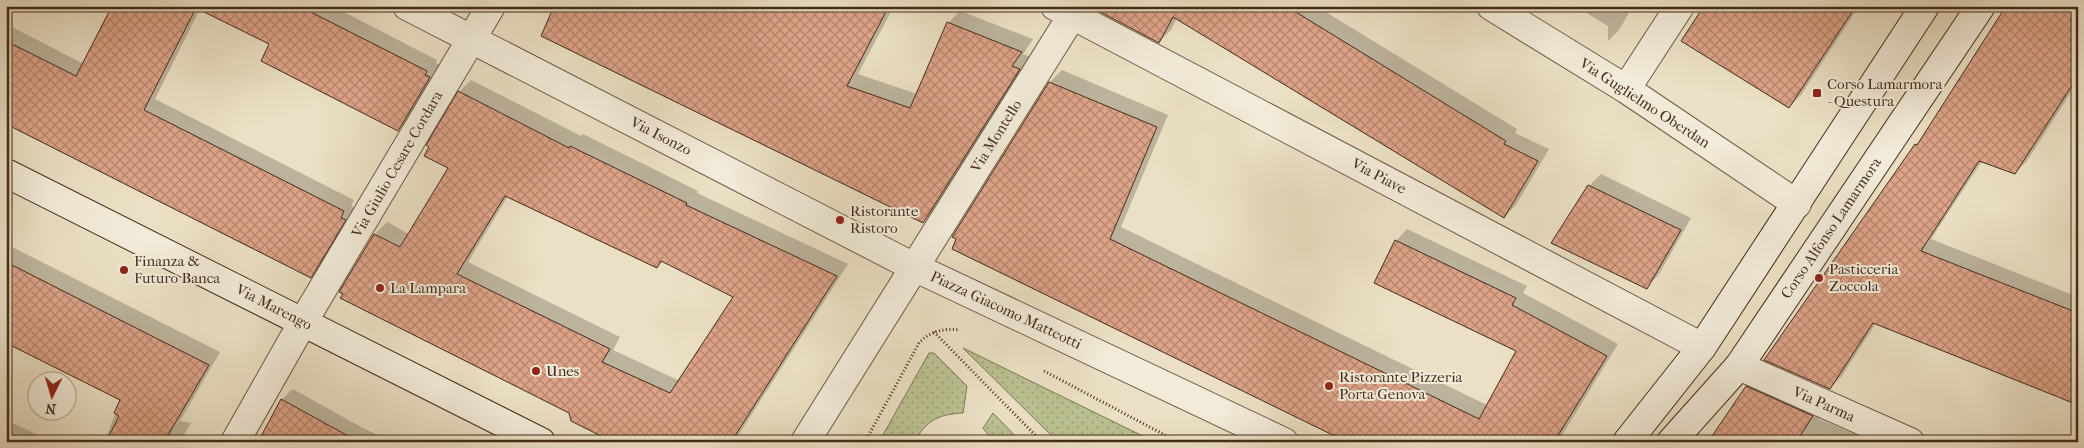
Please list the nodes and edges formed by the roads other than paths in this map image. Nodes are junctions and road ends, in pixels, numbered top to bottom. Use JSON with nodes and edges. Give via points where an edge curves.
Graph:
{"nodes":[{"id":1,"x":407,"y":6,"type":"edge"},
{"id":2,"x":491,"y":6,"type":"edge"},
{"id":3,"x":1490,"y":6,"type":"edge"},
{"id":4,"x":1680,"y":6,"type":"edge"},
{"id":5,"x":1925,"y":6,"type":"edge"},
{"id":6,"x":1981,"y":6,"type":"edge"},
{"id":7,"x":1069,"y":9,"type":"edge"},
{"id":8,"x":471,"y":38,"type":"junction"},
{"id":9,"x":1626,"y":89,"type":"junction"},
{"id":10,"x":6,"y":173,"type":"edge"},
{"id":11,"x":1797,"y":204,"type":"junction"},
{"id":12,"x":914,"y":267,"type":"junction"},
{"id":13,"x":303,"y":322,"type":"junction"},
{"id":14,"x":1702,"y":347,"type":"junction"},
{"id":15,"x":1739,"y":366,"type":"junction"},
{"id":16,"x":234,"y":442,"type":"edge"},
{"id":17,"x":541,"y":442,"type":"edge"},
{"id":18,"x":805,"y":442,"type":"edge"},
{"id":19,"x":1284,"y":442,"type":"edge"},
{"id":20,"x":1627,"y":442,"type":"edge"},
{"id":21,"x":1671,"y":442,"type":"edge"},
{"id":22,"x":1910,"y":442,"type":"edge"}],
"edges":[{"from":1,"to":8,"type":"street","name":"Via Isonzo"},
{"from":2,"to":8,"type":"street","name":"Via Giulio Cesare Cordara"},
{"from":3,"to":9,"type":"street","name":"Via Guglielmo Oberdan"},
{"from":4,"to":9,"type":"street"},
{"from":5,"to":11,"type":"street"},
{"from":6,"to":15,"type":"street","name":"Corso Alfonso Lamarmora"},
{"from":7,"to":12,"type":"street","name":"Via Montello"},
{"from":7,"to":14,"type":"street","name":"Via Piave"},
{"from":8,"to":12,"type":"street","name":"Via Isonzo"},
{"from":8,"to":13,"type":"street","name":"Via Giulio Cesare Cordara"},
{"from":9,"to":11,"type":"street","name":"Via Guglielmo Oberdan"},
{"from":10,"to":13,"type":"street","name":"Via Marengo"},
{"from":11,"to":14,"type":"street"},
{"from":12,"to":18,"type":"street","name":"Piazza Giacomo Matteotti"},
{"from":12,"to":19,"type":"street","name":"Piazza Giacomo Matteotti"},
{"from":13,"to":16,"type":"street","name":"Via Giulio Cesare Cordara"},
{"from":13,"to":17,"type":"street","name":"Via Marengo"},
{"from":14,"to":20,"type":"street"},
{"from":15,"to":21,"type":"street","name":"Corso Alfonso Lamarmora"},
{"from":15,"to":22,"type":"street","name":"Via Parma"}]}
